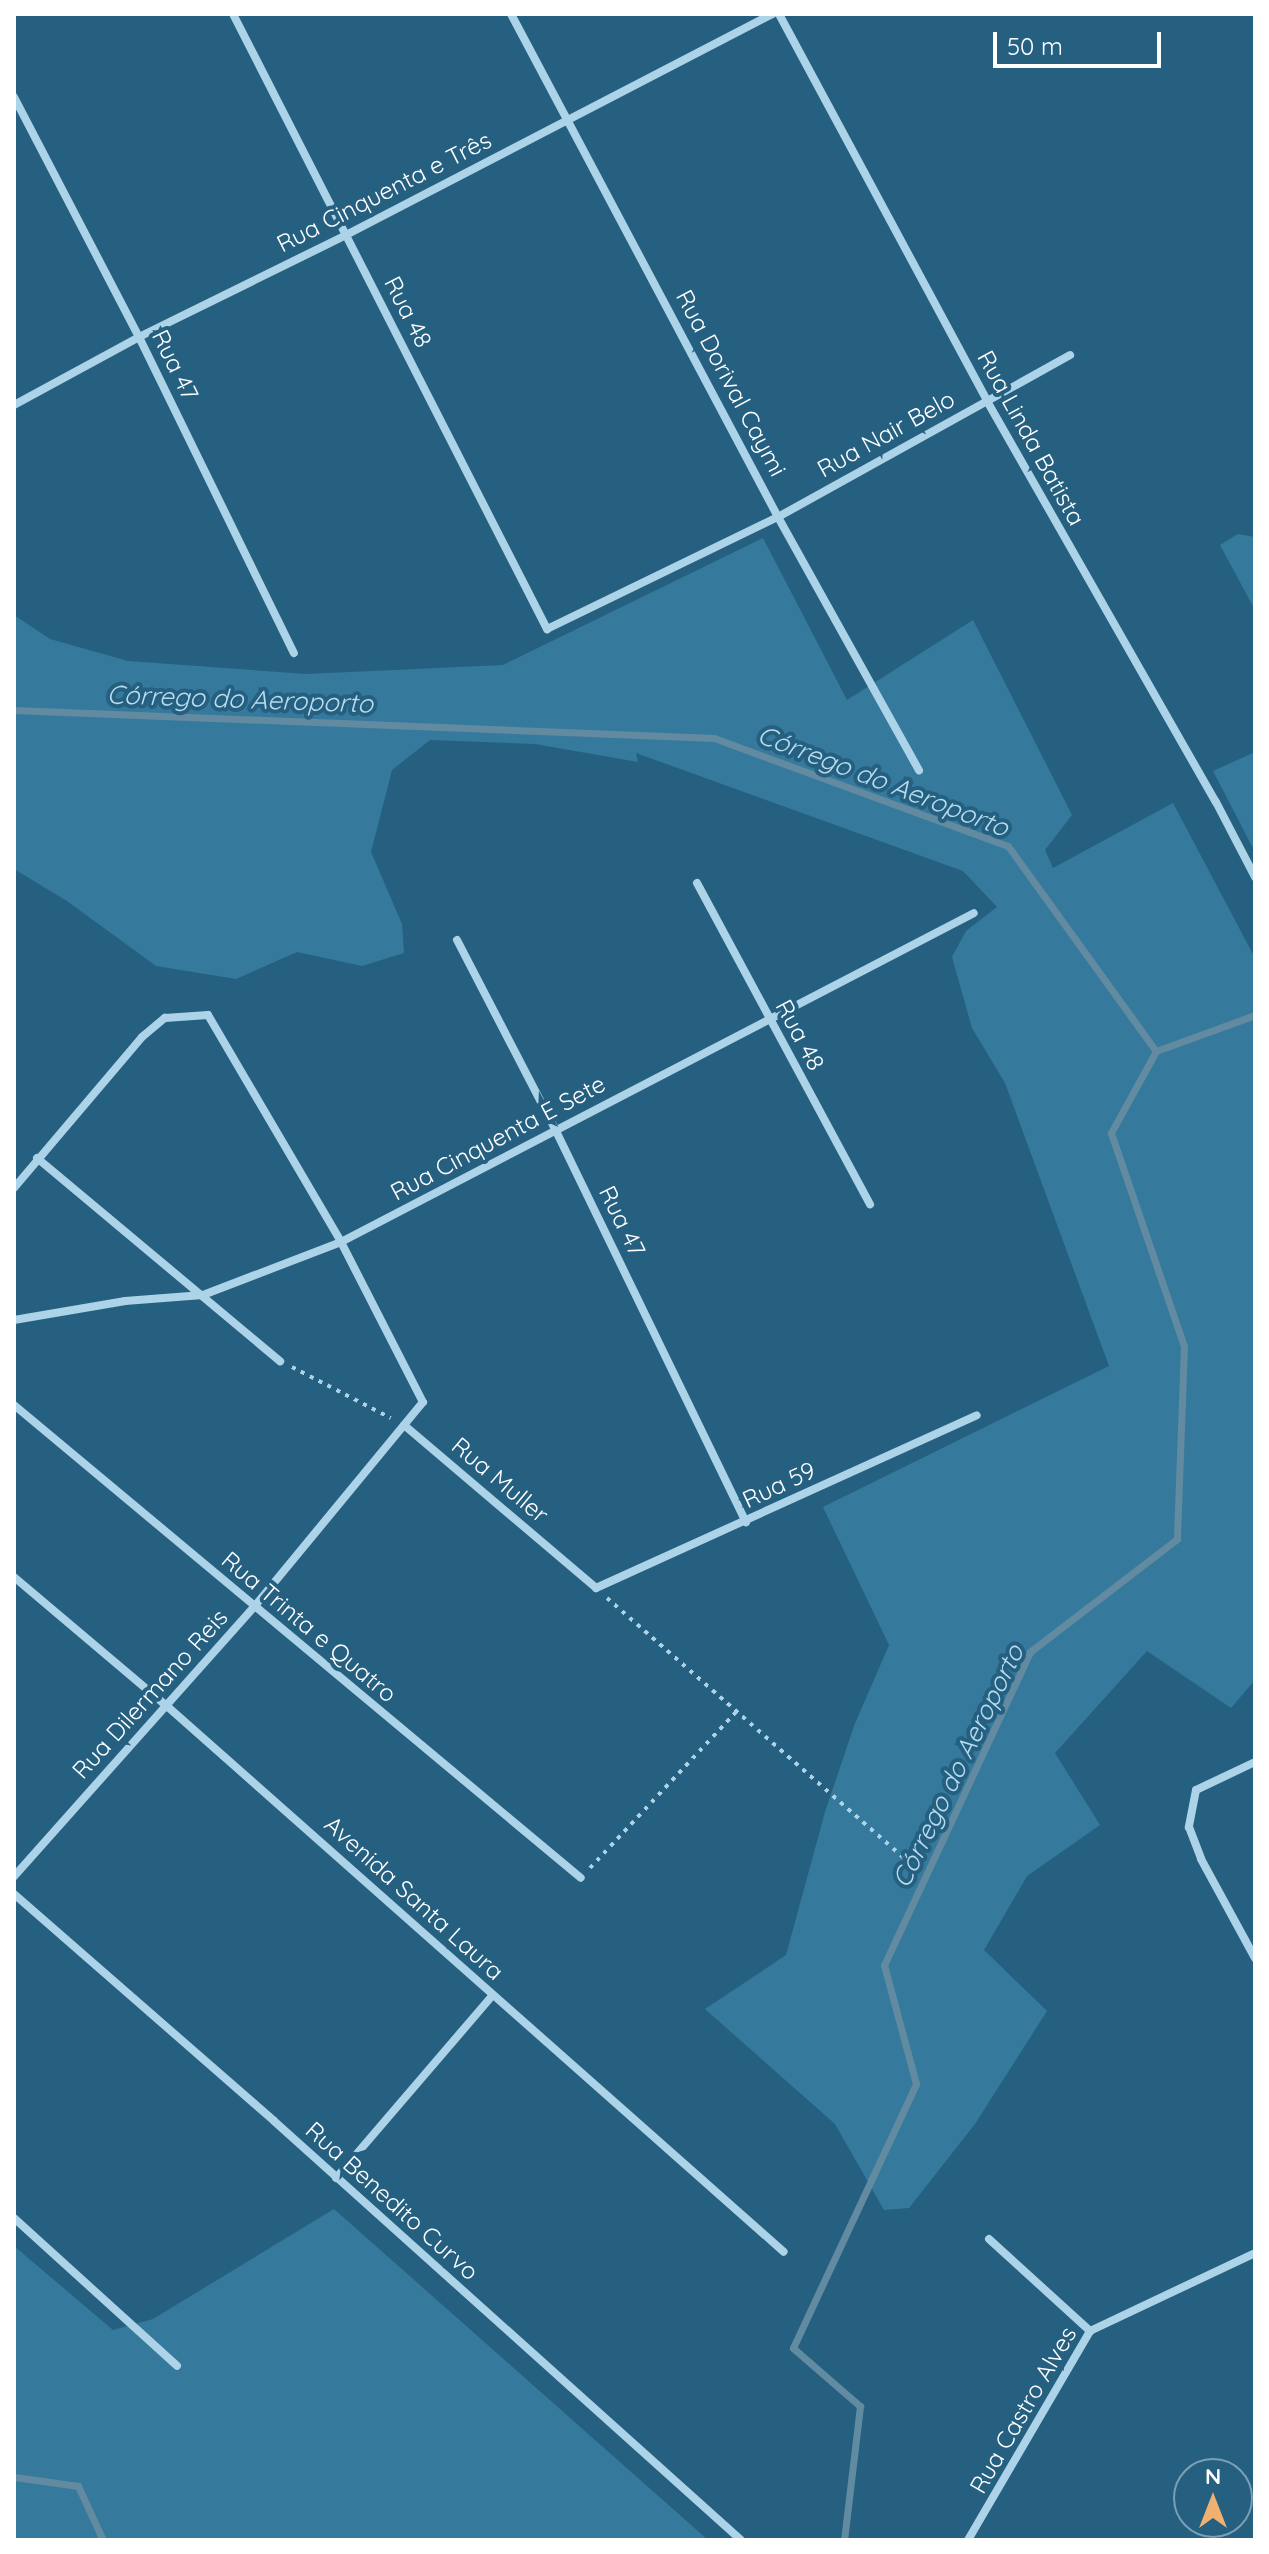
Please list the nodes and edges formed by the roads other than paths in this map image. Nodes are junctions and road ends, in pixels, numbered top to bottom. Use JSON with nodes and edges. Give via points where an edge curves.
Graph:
{"nodes":[{"id":1,"x":233,"y":14,"type":"edge"},
{"id":2,"x":511,"y":14,"type":"edge"},
{"id":3,"x":776,"y":14,"type":"edge"},
{"id":4,"x":14,"y":97,"type":"edge"},
{"id":5,"x":570,"y":119,"type":"junction"},
{"id":6,"x":346,"y":235,"type":"junction"},
{"id":7,"x":139,"y":337,"type":"junction"},
{"id":8,"x":1070,"y":355,"type":"dead end"},
{"id":9,"x":987,"y":401,"type":"junction"},
{"id":10,"x":14,"y":405,"type":"edge"},
{"id":11,"x":778,"y":517,"type":"junction"},
{"id":12,"x":547,"y":629,"type":"joint"},
{"id":13,"x":294,"y":653,"type":"dead end"},
{"id":14,"x":919,"y":770,"type":"dead end"},
{"id":15,"x":1255,"y":877,"type":"edge"},
{"id":16,"x":697,"y":883,"type":"dead end"},
{"id":17,"x":974,"y":913,"type":"dead end"},
{"id":18,"x":457,"y":940,"type":"dead end"},
{"id":19,"x":768,"y":1019,"type":"junction"},
{"id":20,"x":556,"y":1131,"type":"junction"},
{"id":21,"x":37,"y":1158,"type":"junction"},
{"id":22,"x":14,"y":1188,"type":"edge"},
{"id":23,"x":870,"y":1204,"type":"dead end"},
{"id":24,"x":341,"y":1242,"type":"junction"},
{"id":25,"x":203,"y":1295,"type":"junction"},
{"id":26,"x":14,"y":1320,"type":"edge"},
{"id":27,"x":280,"y":1361,"type":"road end"},
{"id":28,"x":14,"y":1405,"type":"edge"},
{"id":29,"x":977,"y":1415,"type":"dead end"},
{"id":30,"x":404,"y":1425,"type":"junction"},
{"id":31,"x":746,"y":1522,"type":"junction"},
{"id":32,"x":14,"y":1577,"type":"edge"},
{"id":33,"x":596,"y":1588,"type":"joint"},
{"id":34,"x":254,"y":1607,"type":"junction"},
{"id":35,"x":168,"y":1707,"type":"junction"},
{"id":36,"x":1255,"y":1762,"type":"edge"},
{"id":37,"x":14,"y":1876,"type":"edge"},
{"id":38,"x":581,"y":1878,"type":"road end"},
{"id":39,"x":14,"y":1894,"type":"edge"},
{"id":40,"x":1255,"y":1958,"type":"edge"},
{"id":41,"x":493,"y":1995,"type":"junction"},
{"id":42,"x":336,"y":2178,"type":"junction"},
{"id":43,"x":14,"y":2218,"type":"edge"},
{"id":44,"x":989,"y":2239,"type":"dead end"},
{"id":45,"x":784,"y":2252,"type":"dead end"},
{"id":46,"x":1255,"y":2253,"type":"edge"},
{"id":47,"x":1090,"y":2331,"type":"junction"},
{"id":48,"x":177,"y":2366,"type":"dead end"},
{"id":49,"x":741,"y":2540,"type":"edge"},
{"id":50,"x":968,"y":2540,"type":"edge"}],
"edges":[{"from":1,"to":6,"type":"street","name":"Rua 48"},
{"from":2,"to":5,"type":"street","name":"Rua Dorival Caymi"},
{"from":3,"to":5,"type":"street","name":"Rua Cinquenta e Três"},
{"from":3,"to":9,"type":"street","name":"Rua Linda Batista"},
{"from":4,"to":7,"type":"street","name":"Rua 47"},
{"from":5,"to":6,"type":"street","name":"Rua Cinquenta e Três"},
{"from":5,"to":11,"type":"street","name":"Rua Dorival Caymi"},
{"from":6,"to":7,"type":"street","name":"Rua Cinquenta e Três"},
{"from":6,"to":12,"type":"street","name":"Rua 48"},
{"from":7,"to":10,"type":"street","name":"Rua Cinquenta e Três"},
{"from":7,"to":13,"type":"street","name":"Rua 47"},
{"from":8,"to":9,"type":"street","name":"Rua Nair Belo"},
{"from":9,"to":11,"type":"street","name":"Rua Nair Belo"},
{"from":9,"to":15,"type":"street","name":"Rua Linda Batista"},
{"from":11,"to":12,"type":"street","name":"Rua Nair Belo"},
{"from":11,"to":14,"type":"street","name":"Rua Dorival Caymi"},
{"from":16,"to":19,"type":"street","name":"Rua 48"},
{"from":17,"to":19,"type":"street","name":"Rua Cinquenta E Sete"},
{"from":18,"to":20,"type":"street","name":"Rua 47"},
{"from":19,"to":20,"type":"street","name":"Rua Cinquenta E Sete"},
{"from":19,"to":23,"type":"street","name":"Rua 48"},
{"from":20,"to":24,"type":"street","name":"Rua Cinquenta E Sete"},
{"from":20,"to":31,"type":"street","name":"Rua 47"},
{"from":21,"to":22,"type":"street"},
{"from":21,"to":24,"type":"street","via":[[142,1037],[165,1018],[208,1015]]},
{"from":21,"to":25,"type":"street"},
{"from":24,"to":25,"type":"street","name":"Rua Cinquenta E Sete"},
{"from":24,"to":30,"type":"street","name":"Rua Dilermano Reis","via":[[423,1402]]},
{"from":25,"to":26,"type":"street","name":"Rua Cinquenta E Sete","via":[[125,1301]]},
{"from":25,"to":27,"type":"street"},
{"from":28,"to":34,"type":"street","name":"Rua Trinta e Quatro"},
{"from":29,"to":31,"type":"street","name":"Rua 59"},
{"from":30,"to":33,"type":"street","name":"Rua Muller"},
{"from":30,"to":34,"type":"street","name":"Rua Dilermano Reis"},
{"from":31,"to":33,"type":"street","name":"Rua 59"},
{"from":32,"to":35,"type":"street","name":"Avenida Santa Laura"},
{"from":34,"to":35,"type":"street","name":"Rua Dilermano Reis"},
{"from":34,"to":38,"type":"street","name":"Rua Trinta e Quatro"},
{"from":35,"to":37,"type":"street","name":"Rua Dilermano Reis"},
{"from":35,"to":41,"type":"street","name":"Avenida Santa Laura"},
{"from":36,"to":40,"type":"street","via":[[1196,1790],[1189,1827]]},
{"from":39,"to":42,"type":"street","name":"Rua Benedito Curvo"},
{"from":41,"to":42,"type":"street"},
{"from":41,"to":45,"type":"street","name":"Avenida Santa Laura"},
{"from":42,"to":49,"type":"street","name":"Rua Benedito Curvo"},
{"from":43,"to":48,"type":"street"},
{"from":44,"to":47,"type":"street"},
{"from":46,"to":47,"type":"street","name":"Rua Castro Alves"},
{"from":47,"to":50,"type":"street","name":"Rua Castro Alves"}]}
